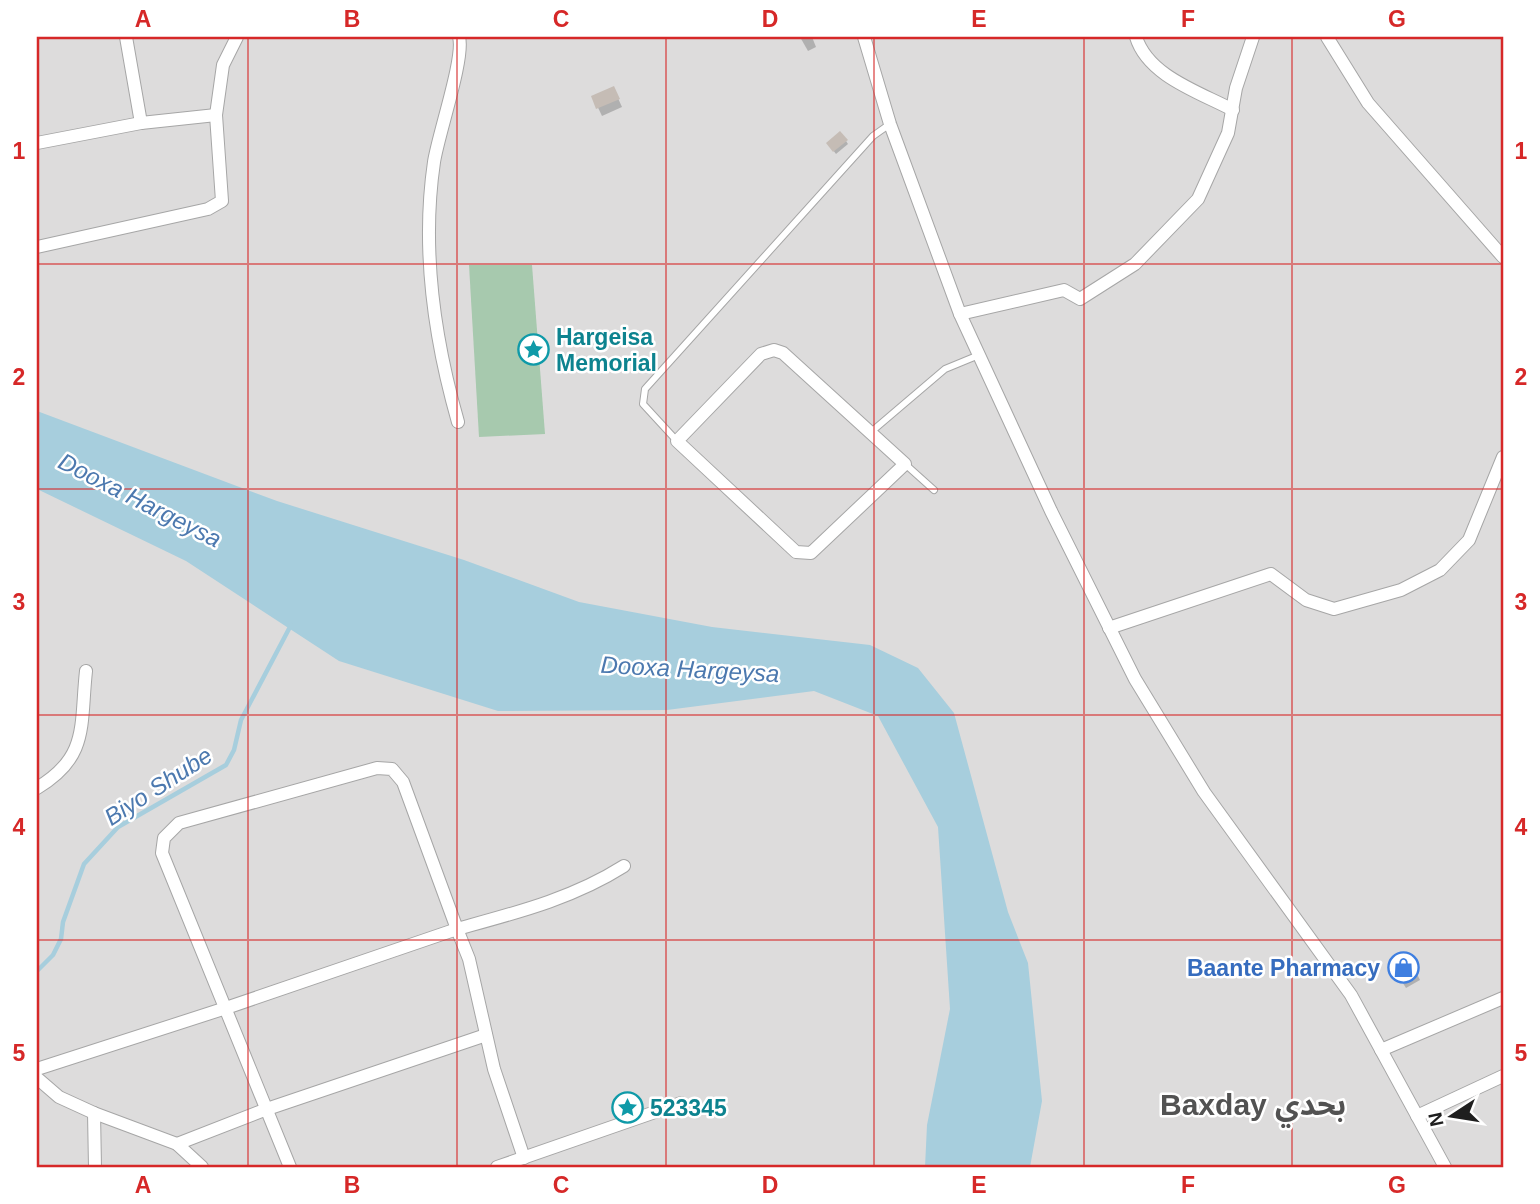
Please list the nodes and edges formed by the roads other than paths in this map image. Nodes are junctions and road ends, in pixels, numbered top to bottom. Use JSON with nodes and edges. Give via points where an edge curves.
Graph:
{"nodes":[{"id":1,"x":126,"y":37,"type":"edge"},
{"id":2,"x":237,"y":37,"type":"edge"},
{"id":3,"x":459,"y":37,"type":"edge"},
{"id":4,"x":864,"y":37,"type":"edge"},
{"id":5,"x":1136,"y":37,"type":"edge"},
{"id":6,"x":1253,"y":37,"type":"edge"},
{"id":7,"x":1327,"y":37,"type":"edge"},
{"id":8,"x":1234,"y":110,"type":"junction"},
{"id":9,"x":216,"y":115,"type":"junction"},
{"id":10,"x":141,"y":123,"type":"junction"},
{"id":11,"x":890,"y":124,"type":"junction"},
{"id":12,"x":37,"y":143,"type":"edge"},
{"id":13,"x":37,"y":247,"type":"edge"},
{"id":14,"x":1503,"y":257,"type":"edge"},
{"id":15,"x":960,"y":314,"type":"junction"},
{"id":16,"x":979,"y":355,"type":"junction"},
{"id":17,"x":458,"y":422,"type":"dead end"},
{"id":18,"x":872,"y":432,"type":"junction"},
{"id":19,"x":677,"y":441,"type":"junction"},
{"id":20,"x":1503,"y":457,"type":"edge"},
{"id":21,"x":905,"y":464,"type":"junction"},
{"id":22,"x":934,"y":490,"type":"dead end"},
{"id":23,"x":1109,"y":628,"type":"junction"},
{"id":24,"x":86,"y":671,"type":"dead end"},
{"id":25,"x":37,"y":788,"type":"edge"},
{"id":26,"x":624,"y":866,"type":"dead end"},
{"id":27,"x":457,"y":929,"type":"junction"},
{"id":28,"x":1503,"y":998,"type":"edge"},
{"id":29,"x":226,"y":1008,"type":"junction"},
{"id":30,"x":486,"y":1035,"type":"junction"},
{"id":31,"x":1381,"y":1050,"type":"junction"},
{"id":32,"x":37,"y":1069,"type":"edge"},
{"id":33,"x":1503,"y":1076,"type":"edge"},
{"id":34,"x":37,"y":1078,"type":"edge"},
{"id":35,"x":681,"y":1103,"type":"dead end"},
{"id":36,"x":267,"y":1109,"type":"junction"},
{"id":37,"x":94,"y":1113,"type":"junction"},
{"id":38,"x":1417,"y":1116,"type":"junction"},
{"id":39,"x":177,"y":1144,"type":"junction"},
{"id":40,"x":524,"y":1158,"type":"junction"},
{"id":41,"x":95,"y":1167,"type":"edge"},
{"id":42,"x":202,"y":1167,"type":"edge"},
{"id":43,"x":290,"y":1167,"type":"edge"},
{"id":44,"x":497,"y":1167,"type":"edge"},
{"id":45,"x":1445,"y":1167,"type":"edge"}],
"edges":[{"from":1,"to":10,"type":"street"},
{"from":2,"to":9,"type":"street","via":[[223,65]]},
{"from":3,"to":17,"type":"street","via":[[459,61],[434,163],[431,281],[434,326]]},
{"from":4,"to":11,"type":"street"},
{"from":5,"to":8,"type":"street","via":[[1141,53],[1165,74]]},
{"from":6,"to":8,"type":"street","via":[[1236,88]]},
{"from":7,"to":14,"type":"street","via":[[1368,103]]},
{"from":8,"to":15,"type":"street","via":[[1198,199],[1135,264],[1080,299],[1064,290]]},
{"from":9,"to":10,"type":"street"},
{"from":9,"to":13,"type":"street","via":[[222,201],[208,209]]},
{"from":10,"to":12,"type":"street"},
{"from":11,"to":15,"type":"street"},
{"from":11,"to":19,"type":"lane","via":[[873,136],[645,389],[643,404]]},
{"from":15,"to":16,"type":"street"},
{"from":16,"to":18,"type":"lane","via":[[945,369]]},
{"from":16,"to":23,"type":"street"},
{"from":18,"to":19,"type":"street","via":[[774,350],[761,354]]},
{"from":18,"to":21,"type":"street"},
{"from":19,"to":21,"type":"street","via":[[803,554],[821,547]]},
{"from":20,"to":23,"type":"street","via":[[1469,540],[1440,569],[1401,590],[1334,608],[1307,600],[1271,574]]},
{"from":21,"to":22,"type":"lane"},
{"from":23,"to":31,"type":"street","via":[[1203,792],[1351,995]]},
{"from":24,"to":25,"type":"street","via":[[78,743],[68,764]]},
{"from":26,"to":27,"type":"street","via":[[592,886],[552,902]]},
{"from":27,"to":29,"type":"street"},
{"from":27,"to":29,"type":"street","via":[[403,782],[392,769],[377,768],[179,823],[164,838],[162,853]]},
{"from":27,"to":30,"type":"street"},
{"from":28,"to":31,"type":"street"},
{"from":29,"to":32,"type":"street"},
{"from":29,"to":36,"type":"street"},
{"from":30,"to":36,"type":"street"},
{"from":30,"to":40,"type":"street"},
{"from":31,"to":38,"type":"street"},
{"from":33,"to":38,"type":"street"},
{"from":34,"to":37,"type":"street","via":[[59,1097]]},
{"from":35,"to":40,"type":"street"},
{"from":36,"to":39,"type":"street"},
{"from":36,"to":43,"type":"street"},
{"from":37,"to":39,"type":"street"},
{"from":37,"to":41,"type":"street"},
{"from":38,"to":45,"type":"street"},
{"from":39,"to":42,"type":"street"},
{"from":40,"to":44,"type":"street"}]}
